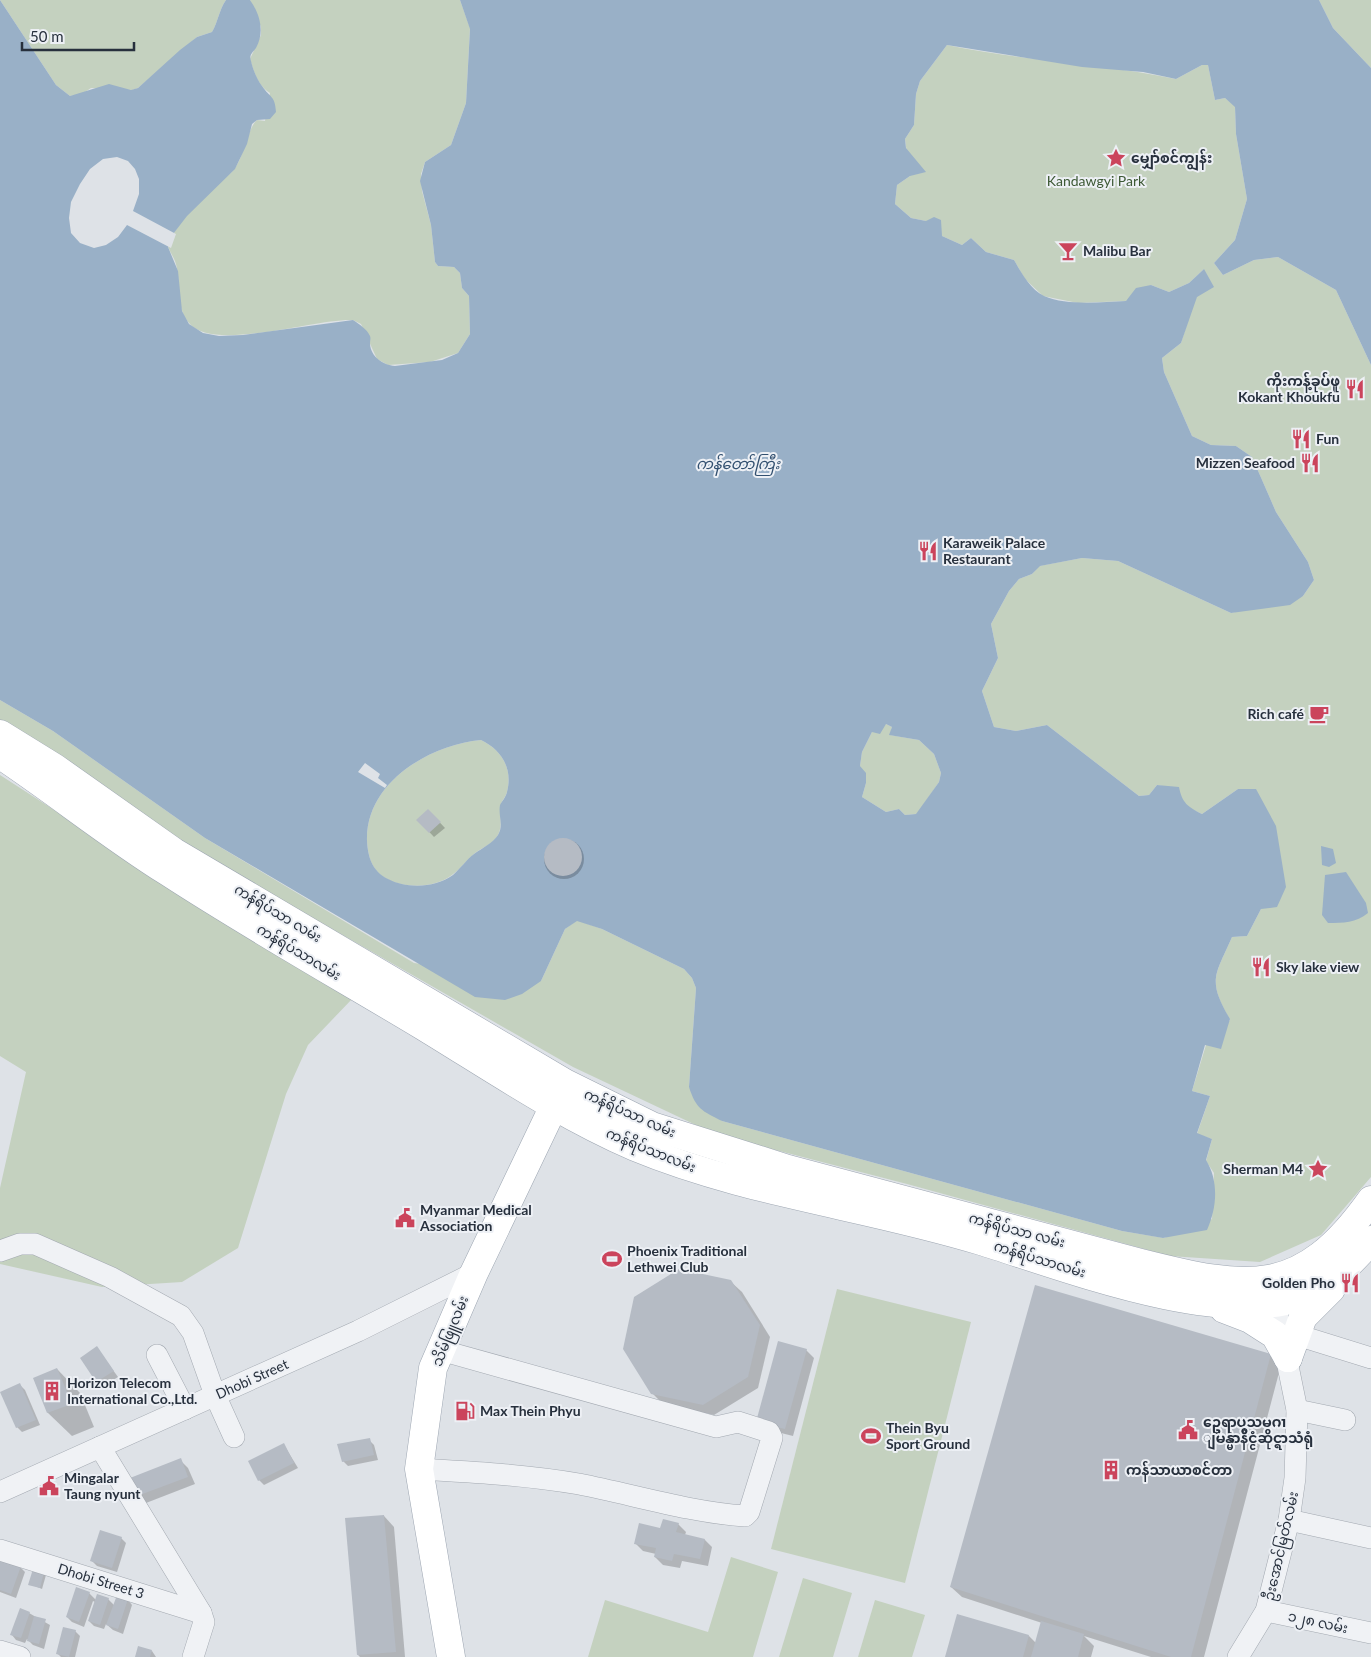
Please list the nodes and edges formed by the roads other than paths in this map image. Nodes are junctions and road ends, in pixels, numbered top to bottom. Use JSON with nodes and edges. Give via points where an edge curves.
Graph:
{"nodes":[{"id":1,"x":0,"y":734,"type":"edge"},
{"id":2,"x":0,"y":754,"type":"edge"},
{"id":3,"x":559,"y":1094,"type":"junction"},
{"id":4,"x":1371,"y":1200,"type":"edge"},
{"id":5,"x":1371,"y":1240,"type":"edge"},
{"id":6,"x":0,"y":1251,"type":"edge"},
{"id":7,"x":1349,"y":1266,"type":"junction"},
{"id":8,"x":474,"y":1273,"type":"junction"},
{"id":9,"x":1273,"y":1292,"type":"junction"},
{"id":10,"x":1208,"y":1303,"type":"junction"},
{"id":11,"x":1292,"y":1347,"type":"junction"},
{"id":12,"x":440,"y":1350,"type":"junction"},
{"id":13,"x":157,"y":1355,"type":"dead end"},
{"id":14,"x":1371,"y":1358,"type":"edge"},
{"id":15,"x":215,"y":1395,"type":"junction"},
{"id":16,"x":185,"y":1409,"type":"junction"},
{"id":17,"x":1297,"y":1410,"type":"junction"},
{"id":18,"x":1346,"y":1420,"type":"dead end"},
{"id":19,"x":234,"y":1437,"type":"dead end"},
{"id":20,"x":100,"y":1447,"type":"junction"},
{"id":21,"x":419,"y":1469,"type":"junction"},
{"id":22,"x":0,"y":1492,"type":"edge"},
{"id":23,"x":1289,"y":1520,"type":"junction"},
{"id":24,"x":1371,"y":1538,"type":"edge"},
{"id":25,"x":0,"y":1550,"type":"edge"},
{"id":26,"x":1266,"y":1611,"type":"junction"},
{"id":27,"x":202,"y":1617,"type":"junction"},
{"id":28,"x":1371,"y":1633,"type":"edge"},
{"id":29,"x":0,"y":1651,"type":"edge"},
{"id":30,"x":20,"y":1657,"type":"edge"},
{"id":31,"x":193,"y":1657,"type":"edge"},
{"id":32,"x":451,"y":1657,"type":"edge"},
{"id":33,"x":1238,"y":1657,"type":"edge"}],
"edges":[{"from":1,"to":3,"type":"main road","name":"ကန်ရိပ်သာ လမ်း","via":[[55,768],[174,852]]},
{"from":2,"to":3,"type":"main road","name":"ကန်ရိပ်သာလမ်း","via":[[166,871]]},
{"from":3,"to":8,"type":"main road","name":"သိမ်ဖြူလမ်း"},
{"from":3,"to":9,"type":"main road","name":"ကန်ရိပ်သာ လမ်း","via":[[788,1169],[1188,1275],[1240,1282]]},
{"from":3,"to":10,"type":"main road","name":"ကန်ရိပ်သာလမ်း","via":[[634,1146],[703,1171],[810,1200],[911,1221],[1126,1284]]},
{"from":4,"to":9,"type":"main road","name":"ကန်ရိပ်သာ လမ်း","via":[[1341,1239],[1314,1261],[1292,1273]]},
{"from":5,"to":7,"type":"main road","name":"ကန်ရိပ်သာလမ်း"},
{"from":6,"to":15,"type":"street","via":[[20,1244],[34,1244],[110,1277],[171,1309],[181,1316],[193,1333]]},
{"from":7,"to":9,"type":"main road","name":"ကန်ရိပ်သာလမ်း","via":[[1305,1296]]},
{"from":7,"to":11,"type":"main road","via":[[1303,1317]]},
{"from":8,"to":12,"type":"main road","name":"သိမ်ဖြူလမ်း"},
{"from":8,"to":15,"type":"street","name":"Dhobi Street","via":[[358,1331]]},
{"from":9,"to":10,"type":"main road","name":"ကန်ရိပ်သာလမ်း","via":[[1242,1305]]},
{"from":9,"to":11,"type":"street","name":"ဦးအောင်မြတ်လမ်း"},
{"from":10,"to":11,"type":"main road","via":[[1250,1319]]},
{"from":11,"to":14,"type":"street"},
{"from":11,"to":17,"type":"street","name":"ဦးအောင်မြတ်လမ်း"},
{"from":12,"to":21,"type":"main road","name":"သိမ်ဖြူလမ်း","via":[[434,1368]]},
{"from":12,"to":21,"type":"street","via":[[716,1427],[738,1422],[769,1432],[772,1438],[745,1516],[716,1514],[578,1484],[504,1474]]},
{"from":13,"to":16,"type":"street"},
{"from":15,"to":16,"type":"street","name":"Dhobi Street"},
{"from":15,"to":19,"type":"street"},
{"from":16,"to":20,"type":"street","name":"Dhobi Street"},
{"from":17,"to":18,"type":"street"},
{"from":17,"to":23,"type":"street","name":"ဦးအောင်မြတ်လမ်း","via":[[1295,1478]]},
{"from":20,"to":22,"type":"street","name":"Dhobi Street"},
{"from":20,"to":27,"type":"street"},
{"from":21,"to":32,"type":"main road","name":"သိမ်ဖြူလမ်း"},
{"from":23,"to":24,"type":"street"},
{"from":23,"to":26,"type":"street","name":"ဦးအောင်မြတ်လမ်း"},
{"from":25,"to":27,"type":"street","name":"Dhobi Street 3"},
{"from":26,"to":28,"type":"street","name":"၁၂၈ လမ်း"},
{"from":26,"to":33,"type":"street","name":"ဦးအောင်မြတ်လမ်း"},
{"from":27,"to":31,"type":"street"},
{"from":29,"to":30,"type":"street"}]}
